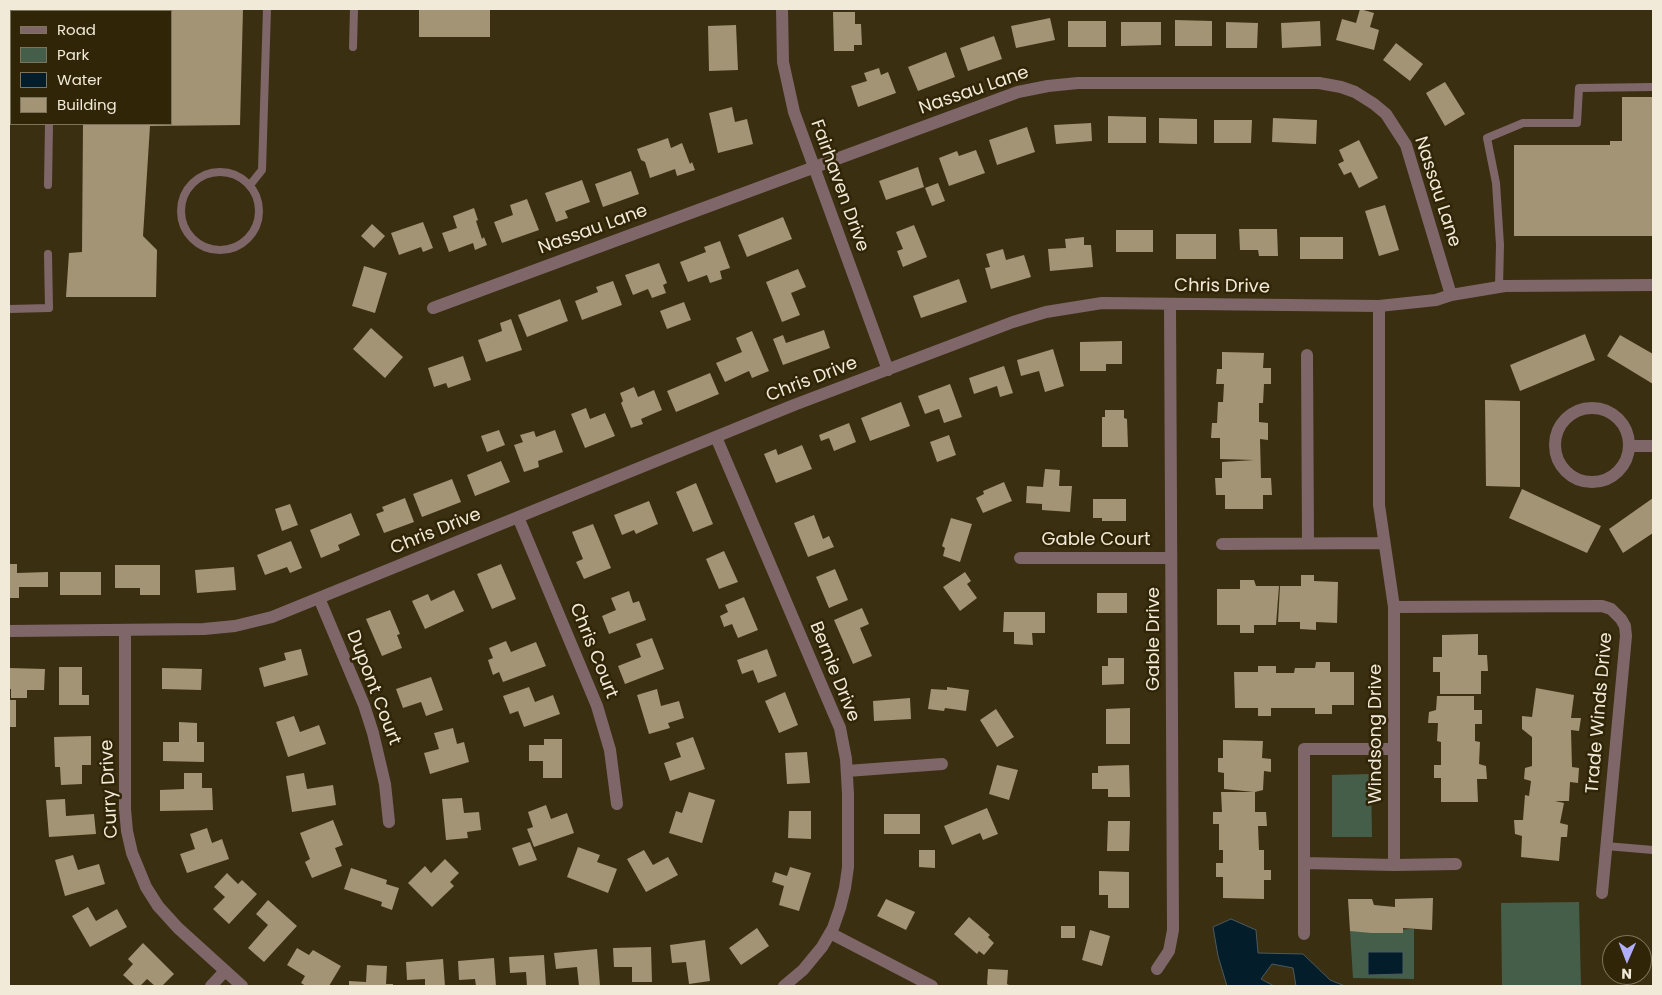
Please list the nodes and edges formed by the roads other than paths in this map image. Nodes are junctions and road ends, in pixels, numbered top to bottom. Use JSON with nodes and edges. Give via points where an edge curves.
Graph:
{"nodes":[{"id":1,"x":267,"y":9,"type":"edge"},
{"id":2,"x":354,"y":9,"type":"edge"},
{"id":3,"x":782,"y":9,"type":"edge"},
{"id":4,"x":353,"y":47,"type":"dead end"},
{"id":5,"x":1653,"y":87,"type":"edge"},
{"id":6,"x":49,"y":125,"type":"edge"},
{"id":7,"x":814,"y":166,"type":"junction"},
{"id":8,"x":48,"y":185,"type":"dead end"},
{"id":9,"x":250,"y":186,"type":"junction"},
{"id":10,"x":48,"y":254,"type":"dead end"},
{"id":11,"x":1653,"y":285,"type":"edge"},
{"id":12,"x":1499,"y":287,"type":"junction"},
{"id":13,"x":1451,"y":295,"type":"junction"},
{"id":14,"x":1170,"y":304,"type":"junction"},
{"id":15,"x":1378,"y":306,"type":"junction"},
{"id":16,"x":433,"y":308,"type":"dead end"},
{"id":17,"x":9,"y":309,"type":"edge"},
{"id":18,"x":1307,"y":356,"type":"dead end"},
{"id":19,"x":888,"y":370,"type":"junction"},
{"id":20,"x":716,"y":437,"type":"junction"},
{"id":21,"x":1630,"y":446,"type":"junction"},
{"id":22,"x":1653,"y":446,"type":"edge"},
{"id":23,"x":518,"y":517,"type":"junction"},
{"id":24,"x":1308,"y":543,"type":"junction"},
{"id":25,"x":1383,"y":543,"type":"junction"},
{"id":26,"x":1222,"y":544,"type":"dead end"},
{"id":27,"x":1020,"y":558,"type":"dead end"},
{"id":28,"x":1172,"y":558,"type":"junction"},
{"id":29,"x":319,"y":598,"type":"junction"},
{"id":30,"x":1394,"y":607,"type":"junction"},
{"id":31,"x":125,"y":630,"type":"junction"},
{"id":32,"x":9,"y":631,"type":"edge"},
{"id":33,"x":1393,"y":749,"type":"junction"},
{"id":34,"x":942,"y":764,"type":"dead end"},
{"id":35,"x":847,"y":771,"type":"junction"},
{"id":36,"x":617,"y":804,"type":"dead end"},
{"id":37,"x":389,"y":822,"type":"dead end"},
{"id":38,"x":1606,"y":846,"type":"junction"},
{"id":39,"x":1653,"y":850,"type":"edge"},
{"id":40,"x":1304,"y":863,"type":"junction"},
{"id":41,"x":1456,"y":864,"type":"dead end"},
{"id":42,"x":1394,"y":865,"type":"junction"},
{"id":43,"x":1602,"y":893,"type":"dead end"},
{"id":44,"x":830,"y":933,"type":"junction"},
{"id":45,"x":1304,"y":934,"type":"dead end"},
{"id":46,"x":1157,"y":969,"type":"dead end"},
{"id":47,"x":225,"y":971,"type":"junction"},
{"id":48,"x":211,"y":986,"type":"edge"},
{"id":49,"x":242,"y":986,"type":"edge"},
{"id":50,"x":784,"y":986,"type":"edge"},
{"id":51,"x":932,"y":986,"type":"edge"}],
"edges":[{"from":1,"to":9,"type":"lane","via":[[262,170]]},
{"from":2,"to":4,"type":"lane"},
{"from":3,"to":7,"type":"street","name":"Fairhaven Drive","via":[[783,58],[788,89]]},
{"from":5,"to":12,"type":"lane","via":[[1579,88],[1578,123],[1523,123],[1487,138],[1496,183]]},
{"from":6,"to":8,"type":"lane"},
{"from":7,"to":13,"type":"street","name":"Nassau Lane","via":[[1018,92],[1048,86],[1078,83],[1315,83],[1341,87],[1362,96],[1386,114],[1406,144]]},
{"from":7,"to":16,"type":"street","name":"Nassau Lane"},
{"from":7,"to":19,"type":"street","name":"Fairhaven Drive"},
{"from":9,"to":9,"type":"lane","via":[[229,173],[211,173],[195,181],[182,201],[181,213],[190,236],[213,249],[227,249],[250,236],[257,224],[259,210]]},
{"from":10,"to":17,"type":"lane","via":[[49,308]]},
{"from":11,"to":12,"type":"street","name":"Chris Drive"},
{"from":12,"to":13,"type":"street","name":"Chris Drive"},
{"from":13,"to":15,"type":"street","name":"Chris Drive","via":[[1436,300]]},
{"from":14,"to":15,"type":"street","name":"Chris Drive"},
{"from":14,"to":19,"type":"street","name":"Chris Drive","via":[[1090,304],[1046,312]]},
{"from":14,"to":28,"type":"street","name":"Gable Drive"},
{"from":15,"to":25,"type":"street","name":"Windsong Drive","via":[[1378,505]]},
{"from":18,"to":24,"type":"street"},
{"from":19,"to":20,"type":"street","name":"Chris Drive"},
{"from":20,"to":23,"type":"street","name":"Chris Drive"},
{"from":20,"to":35,"type":"street","name":"Bernie Drive","via":[[838,722]]},
{"from":21,"to":21,"type":"street","via":[[1619,471],[1610,478],[1593,482],[1577,479],[1564,469],[1556,454],[1555,443],[1557,431],[1567,417],[1577,411],[1594,408],[1610,412],[1620,419]]},
{"from":21,"to":22,"type":"street"},
{"from":23,"to":29,"type":"street","name":"Chris Drive"},
{"from":23,"to":36,"type":"street","name":"Chris Court","via":[[597,706],[610,750]]},
{"from":24,"to":25,"type":"street"},
{"from":24,"to":26,"type":"street"},
{"from":25,"to":30,"type":"street","name":"Windsong Drive"},
{"from":27,"to":28,"type":"street","name":"Gable Court"},
{"from":28,"to":46,"type":"street","name":"Gable Drive","via":[[1173,930],[1164,961]]},
{"from":29,"to":31,"type":"street","name":"Chris Drive","via":[[272,617],[234,626]]},
{"from":29,"to":37,"type":"street","name":"Dupont Court","via":[[376,740]]},
{"from":30,"to":33,"type":"street","name":"Windsong Drive"},
{"from":30,"to":38,"type":"street","name":"Trade Winds Drive","via":[[1602,606],[1618,615],[1625,626],[1626,636]]},
{"from":31,"to":32,"type":"street","name":"Chris Drive"},
{"from":31,"to":47,"type":"street","name":"Curry Drive","via":[[125,809],[132,853],[158,906]]},
{"from":33,"to":40,"type":"street","via":[[1304,750]]},
{"from":33,"to":42,"type":"street","name":"Windsong Drive"},
{"from":34,"to":35,"type":"street"},
{"from":35,"to":44,"type":"street","name":"Bernie Drive","via":[[847,873],[840,908]]},
{"from":38,"to":39,"type":"lane"},
{"from":38,"to":43,"type":"street","name":"Trade Winds Drive"},
{"from":40,"to":42,"type":"street"},
{"from":40,"to":45,"type":"street"},
{"from":41,"to":42,"type":"street"},
{"from":44,"to":50,"type":"street","name":"Bernie Drive","via":[[808,964]]},
{"from":44,"to":51,"type":"street"},
{"from":47,"to":48,"type":"street"},
{"from":47,"to":49,"type":"street","name":"Curry Drive"}]}
